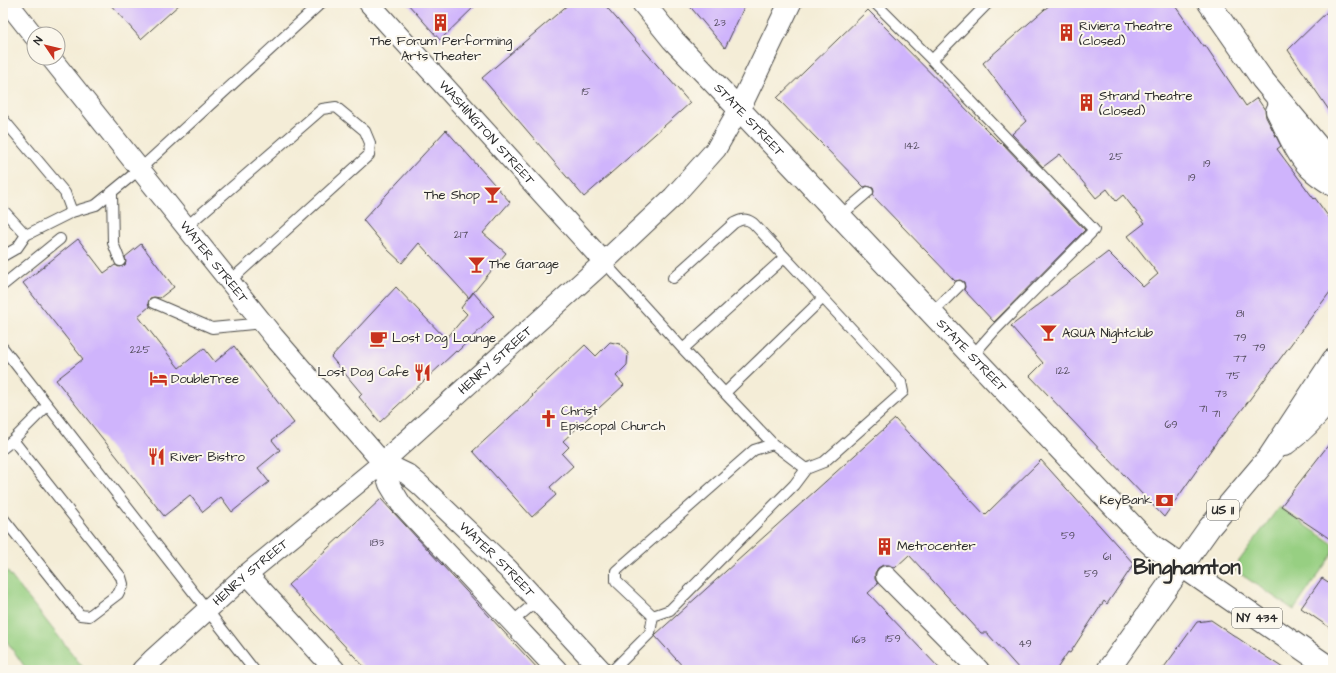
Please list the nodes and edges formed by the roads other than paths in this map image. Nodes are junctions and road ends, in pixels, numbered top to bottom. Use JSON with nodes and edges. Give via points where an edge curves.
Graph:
{"nodes":[{"id":1,"x":8,"y":3,"type":"edge"},
{"id":2,"x":321,"y":3,"type":"edge"},
{"id":3,"x":369,"y":3,"type":"edge"},
{"id":4,"x":643,"y":3,"type":"edge"},
{"id":5,"x":790,"y":3,"type":"edge"},
{"id":6,"x":875,"y":3,"type":"edge"},
{"id":7,"x":988,"y":3,"type":"edge"},
{"id":8,"x":1209,"y":3,"type":"edge"},
{"id":9,"x":26,"y":26,"type":"edge"},
{"id":10,"x":932,"y":60,"type":"junction"},
{"id":11,"x":57,"y":66,"type":"edge"},
{"id":12,"x":1262,"y":79,"type":"junction"},
{"id":13,"x":739,"y":109,"type":"junction"},
{"id":14,"x":3,"y":119,"type":"edge"},
{"id":15,"x":1333,"y":161,"type":"edge"},
{"id":16,"x":140,"y":169,"type":"junction"},
{"id":17,"x":1333,"y":185,"type":"edge"},
{"id":18,"x":112,"y":192,"type":"junction"},
{"id":19,"x":868,"y":192,"type":"dead end"},
{"id":20,"x":3,"y":210,"type":"edge"},
{"id":21,"x":72,"y":212,"type":"junction"},
{"id":22,"x":840,"y":216,"type":"junction"},
{"id":23,"x":186,"y":227,"type":"junction"},
{"id":24,"x":26,"y":235,"type":"junction"},
{"id":25,"x":60,"y":239,"type":"dead end"},
{"id":26,"x":3,"y":256,"type":"edge"},
{"id":27,"x":785,"y":257,"type":"junction"},
{"id":28,"x":120,"y":261,"type":"dead end"},
{"id":29,"x":604,"y":262,"type":"junction"},
{"id":30,"x":673,"y":278,"type":"dead end"},
{"id":31,"x":230,"y":281,"type":"junction"},
{"id":32,"x":3,"y":285,"type":"edge"},
{"id":33,"x":959,"y":286,"type":"dead end"},
{"id":34,"x":823,"y":298,"type":"junction"},
{"id":35,"x":154,"y":304,"type":"dead end"},
{"id":36,"x":932,"y":313,"type":"junction"},
{"id":37,"x":264,"y":323,"type":"junction"},
{"id":38,"x":3,"y":348,"type":"edge"},
{"id":39,"x":683,"y":349,"type":"junction"},
{"id":40,"x":972,"y":356,"type":"junction"},
{"id":41,"x":1333,"y":360,"type":"edge"},
{"id":42,"x":725,"y":393,"type":"junction"},
{"id":43,"x":1333,"y":395,"type":"edge"},
{"id":44,"x":47,"y":406,"type":"junction"},
{"id":45,"x":13,"y":440,"type":"junction"},
{"id":46,"x":773,"y":444,"type":"junction"},
{"id":47,"x":3,"y":448,"type":"edge"},
{"id":48,"x":1269,"y":457,"type":"junction"},
{"id":49,"x":382,"y":462,"type":"junction"},
{"id":50,"x":806,"y":469,"type":"junction"},
{"id":51,"x":3,"y":518,"type":"edge"},
{"id":52,"x":1182,"y":566,"type":"junction"},
{"id":53,"x":247,"y":574,"type":"junction"},
{"id":54,"x":886,"y":576,"type":"dead end"},
{"id":55,"x":537,"y":601,"type":"junction"},
{"id":56,"x":206,"y":610,"type":"junction"},
{"id":57,"x":652,"y":616,"type":"junction"},
{"id":58,"x":512,"y":622,"type":"junction"},
{"id":59,"x":142,"y":670,"type":"edge"},
{"id":60,"x":254,"y":670,"type":"edge"},
{"id":61,"x":335,"y":670,"type":"edge"},
{"id":62,"x":557,"y":670,"type":"edge"},
{"id":63,"x":603,"y":670,"type":"edge"},
{"id":64,"x":979,"y":670,"type":"edge"},
{"id":65,"x":1108,"y":670,"type":"edge"},
{"id":66,"x":1333,"y":670,"type":"edge"}],
"edges":[{"from":1,"to":9,"type":"street"},
{"from":2,"to":16,"type":"lane"},
{"from":3,"to":29,"type":"street","name":"WASHINGTON STREET"},
{"from":4,"to":13,"type":"street","name":"STATE STREET","via":[[673,40]]},
{"from":5,"to":13,"type":"street","name":"HENRY STREET"},
{"from":6,"to":10,"type":"lane"},
{"from":7,"to":10,"type":"lane"},
{"from":8,"to":12,"type":"street"},
{"from":10,"to":40,"type":"lane","via":[[1094,230]]},
{"from":11,"to":16,"type":"street","name":"WATER STREET"},
{"from":12,"to":15,"type":"street"},
{"from":12,"to":17,"type":"street","via":[[1293,143],[1315,172]]},
{"from":13,"to":22,"type":"street","name":"STATE STREET"},
{"from":13,"to":29,"type":"street","name":"HENRY STREET","via":[[716,149],[673,197]]},
{"from":14,"to":21,"type":"lane","via":[[66,193]]},
{"from":16,"to":18,"type":"lane"},
{"from":16,"to":23,"type":"street","name":"WATER STREET"},
{"from":18,"to":21,"type":"lane","via":[[96,205]]},
{"from":18,"to":28,"type":"lane","via":[[114,243]]},
{"from":19,"to":22,"type":"lane"},
{"from":20,"to":24,"type":"lane"},
{"from":21,"to":24,"type":"lane"},
{"from":22,"to":36,"type":"street","name":"STATE STREET"},
{"from":23,"to":31,"type":"street","name":"WATER STREET"},
{"from":23,"to":31,"type":"lane","via":[[322,109],[336,107],[365,131],[370,143],[369,155]]},
{"from":24,"to":26,"type":"lane","via":[[17,248]]},
{"from":25,"to":32,"type":"lane"},
{"from":27,"to":30,"type":"lane","via":[[753,223],[741,219]]},
{"from":27,"to":34,"type":"lane"},
{"from":27,"to":39,"type":"lane"},
{"from":29,"to":39,"type":"lane"},
{"from":29,"to":49,"type":"street","name":"HENRY STREET"},
{"from":31,"to":37,"type":"street","name":"WATER STREET"},
{"from":33,"to":36,"type":"lane"},
{"from":34,"to":42,"type":"lane"},
{"from":34,"to":50,"type":"lane","via":[[901,382],[903,392],[824,462]]},
{"from":35,"to":37,"type":"lane","via":[[212,328]]},
{"from":36,"to":40,"type":"street","name":"STATE STREET"},
{"from":37,"to":49,"type":"street","name":"WATER STREET"},
{"from":38,"to":44,"type":"lane"},
{"from":39,"to":42,"type":"lane"},
{"from":40,"to":52,"type":"street","name":"STATE STREET","via":[[1142,536]]},
{"from":41,"to":48,"type":"street","number":"US 11"},
{"from":42,"to":46,"type":"lane"},
{"from":43,"to":48,"type":"street","number":"US 11","via":[[1305,429]]},
{"from":44,"to":45,"type":"lane"},
{"from":44,"to":56,"type":"lane"},
{"from":45,"to":47,"type":"lane"},
{"from":45,"to":51,"type":"lane","via":[[121,577],[123,584],[118,594],[89,616],[80,615]]},
{"from":46,"to":50,"type":"lane"},
{"from":46,"to":57,"type":"lane","via":[[754,450],[616,571],[616,581]]},
{"from":48,"to":52,"type":"street","number":"US 11","via":[[1219,515]]},
{"from":49,"to":53,"type":"street","name":"HENRY STREET"},
{"from":49,"to":55,"type":"street","name":"WATER STREET","via":[[407,474],[420,485],[503,564]]},
{"from":49,"to":58,"type":"street","name":"WATER STREET","via":[[389,484],[401,504]]},
{"from":50,"to":57,"type":"lane","via":[[794,485],[670,610]]},
{"from":52,"to":65,"type":"street","number":"US 11"},
{"from":52,"to":66,"type":"street","name":"STATE STREET","number":"NY 434"},
{"from":53,"to":56,"type":"street","name":"HENRY STREET"},
{"from":53,"to":61,"type":"street"},
{"from":54,"to":64,"type":"street"},
{"from":55,"to":58,"type":"lane"},
{"from":55,"to":63,"type":"street","name":"WATER STREET"},
{"from":56,"to":59,"type":"street","name":"HENRY STREET"},
{"from":56,"to":60,"type":"lane"},
{"from":57,"to":63,"type":"lane","via":[[650,633]]},
{"from":58,"to":62,"type":"street","name":"WATER STREET"}]}
